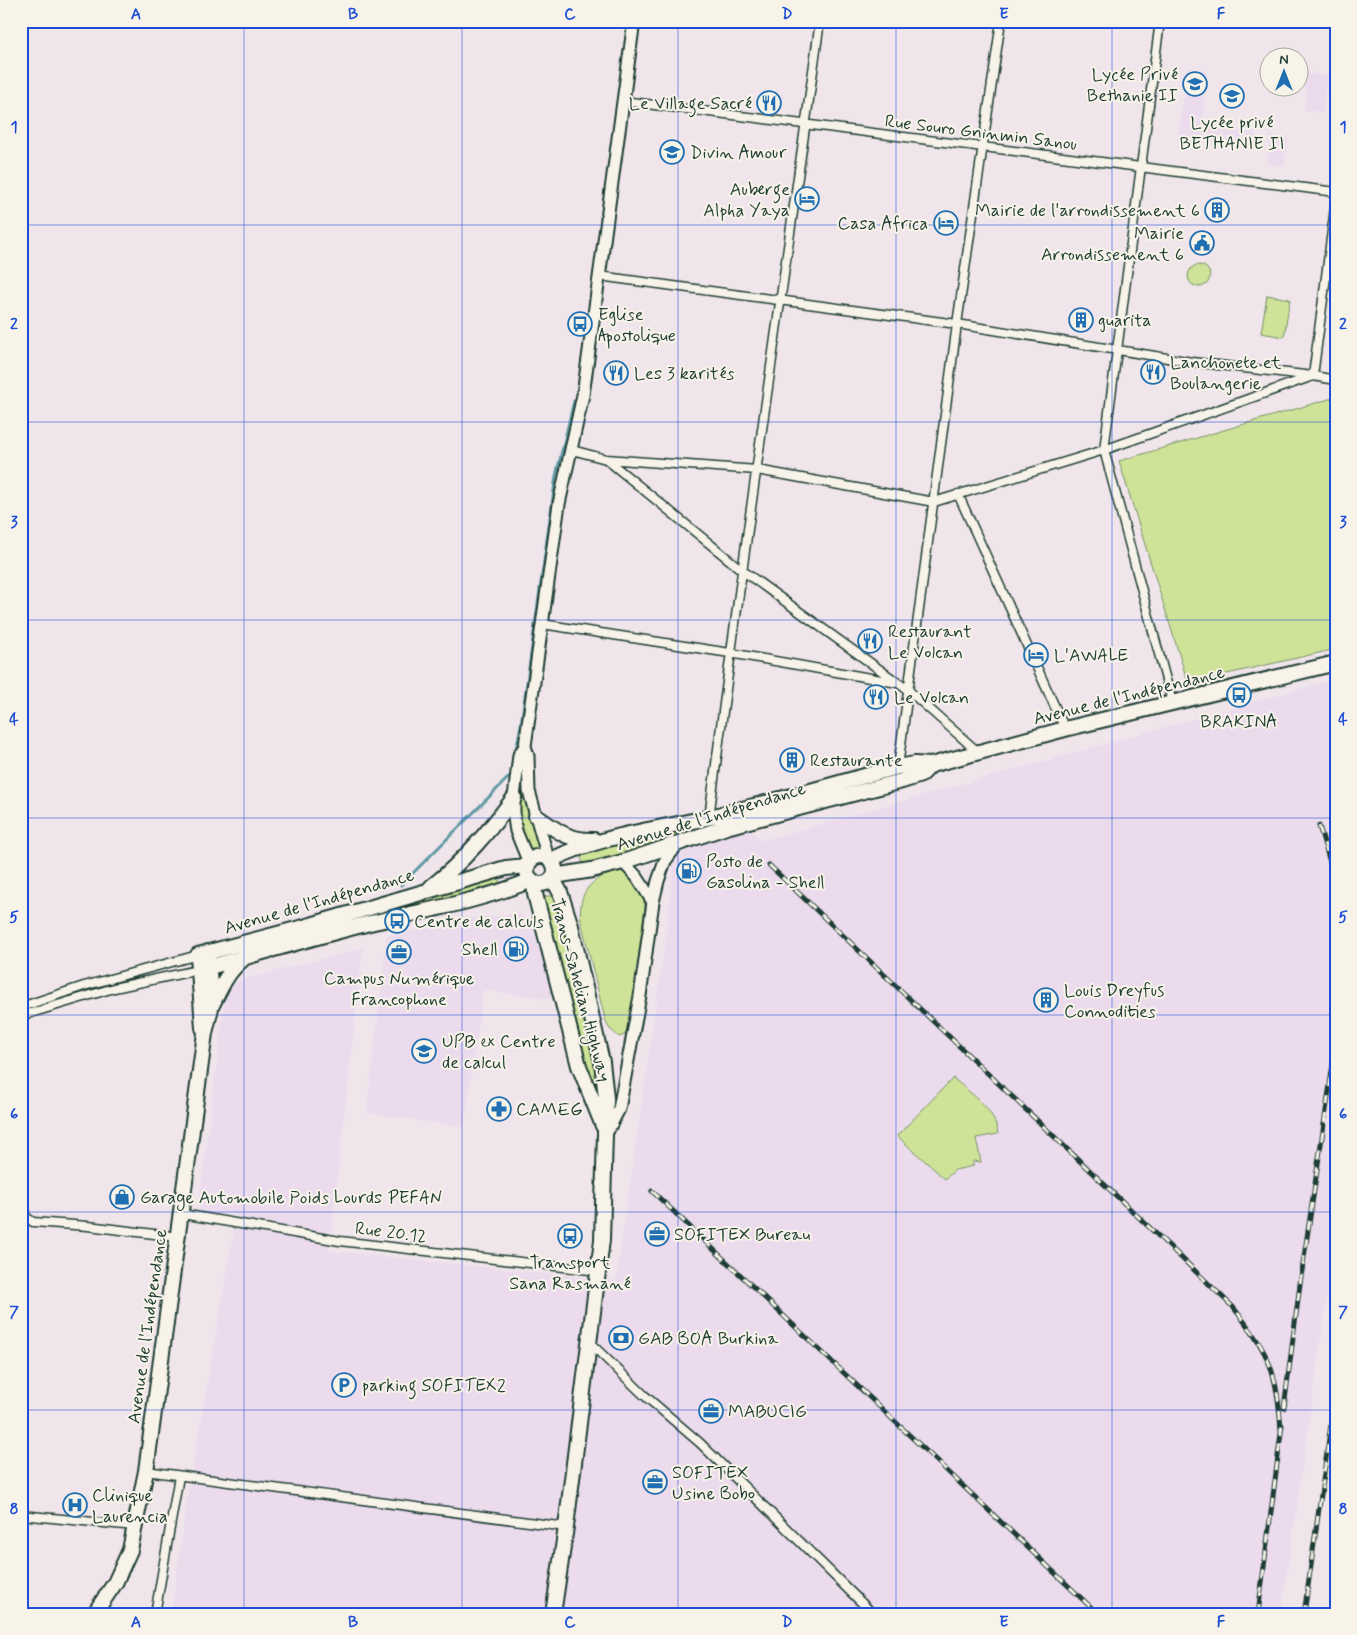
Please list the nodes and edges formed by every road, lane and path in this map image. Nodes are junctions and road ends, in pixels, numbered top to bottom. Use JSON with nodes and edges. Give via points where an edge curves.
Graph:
{"nodes":[{"id":1,"x":634,"y":21,"type":"edge"},
{"id":2,"x":820,"y":21,"type":"edge"},
{"id":3,"x":1001,"y":21,"type":"edge"},
{"id":4,"x":1160,"y":21,"type":"edge"},
{"id":5,"x":623,"y":101,"type":"junction"},
{"id":6,"x":806,"y":124,"type":"junction"},
{"id":7,"x":982,"y":147,"type":"junction"},
{"id":8,"x":1141,"y":167,"type":"junction"},
{"id":9,"x":1336,"y":192,"type":"edge"},
{"id":10,"x":1336,"y":200,"type":"edge"},
{"id":11,"x":599,"y":276,"type":"junction"},
{"id":12,"x":781,"y":301,"type":"junction"},
{"id":13,"x":957,"y":324,"type":"junction"},
{"id":14,"x":1117,"y":349,"type":"junction"},
{"id":15,"x":1313,"y":376,"type":"junction"},
{"id":16,"x":1336,"y":380,"type":"edge"},
{"id":17,"x":572,"y":450,"type":"junction"},
{"id":18,"x":1104,"y":450,"type":"junction"},
{"id":19,"x":606,"y":459,"type":"junction"},
{"id":20,"x":757,"y":470,"type":"junction"},
{"id":21,"x":958,"y":494,"type":"junction"},
{"id":22,"x":934,"y":502,"type":"junction"},
{"id":23,"x":743,"y":571,"type":"junction"},
{"id":24,"x":542,"y":624,"type":"junction"},
{"id":25,"x":730,"y":653,"type":"junction"},
{"id":26,"x":1336,"y":664,"type":"edge"},
{"id":27,"x":900,"y":683,"type":"junction"},
{"id":28,"x":908,"y":690,"type":"junction"},
{"id":29,"x":1172,"y":702,"type":"junction"},
{"id":30,"x":1065,"y":729,"type":"junction"},
{"id":31,"x":525,"y":746,"type":"junction"},
{"id":32,"x":978,"y":752,"type":"junction"},
{"id":33,"x":931,"y":765,"type":"junction"},
{"id":34,"x":898,"y":768,"type":"junction"},
{"id":35,"x":514,"y":798,"type":"junction"},
{"id":36,"x":536,"y":816,"type":"junction"},
{"id":37,"x":708,"y":818,"type":"junction"},
{"id":38,"x":607,"y":840,"type":"junction"},
{"id":39,"x":679,"y":842,"type":"junction"},
{"id":40,"x":550,"y":859,"type":"junction"},
{"id":41,"x":623,"y":862,"type":"junction"},
{"id":42,"x":528,"y":865,"type":"junction"},
{"id":43,"x":553,"y":878,"type":"junction"},
{"id":44,"x":533,"y":881,"type":"junction"},
{"id":45,"x":426,"y":891,"type":"junction"},
{"id":46,"x":653,"y":902,"type":"junction"},
{"id":47,"x":203,"y":953,"type":"junction"},
{"id":48,"x":247,"y":956,"type":"junction"},
{"id":49,"x":204,"y":969,"type":"junction"},
{"id":50,"x":21,"y":1007,"type":"edge"},
{"id":51,"x":211,"y":1008,"type":"junction"},
{"id":52,"x":21,"y":1016,"type":"edge"},
{"id":53,"x":205,"y":1033,"type":"junction"},
{"id":54,"x":606,"y":1134,"type":"junction"},
{"id":55,"x":22,"y":1204,"type":"edge"},
{"id":56,"x":182,"y":1214,"type":"junction"},
{"id":57,"x":179,"y":1237,"type":"junction"},
{"id":58,"x":598,"y":1271,"type":"junction"},
{"id":59,"x":21,"y":1295,"type":"edge"},
{"id":60,"x":21,"y":1325,"type":"edge"},
{"id":61,"x":589,"y":1342,"type":"junction"},
{"id":62,"x":146,"y":1471,"type":"junction"},
{"id":63,"x":179,"y":1476,"type":"junction"},
{"id":64,"x":21,"y":1515,"type":"edge"},
{"id":65,"x":135,"y":1526,"type":"junction"},
{"id":66,"x":566,"y":1527,"type":"junction"},
{"id":67,"x":94,"y":1614,"type":"edge"},
{"id":68,"x":155,"y":1614,"type":"edge"},
{"id":69,"x":553,"y":1614,"type":"edge"},
{"id":70,"x":873,"y":1614,"type":"edge"}],
"edges":[{"from":1,"to":5,"type":"main road"},
{"from":2,"to":6,"type":"street"},
{"from":3,"to":7,"type":"street"},
{"from":4,"to":8,"type":"street"},
{"from":5,"to":6,"type":"street","name":"Rue Souro Gninmin Sanou"},
{"from":5,"to":11,"type":"main road"},
{"from":6,"to":7,"type":"street","name":"Rue Souro Gninmin Sanou"},
{"from":6,"to":12,"type":"street"},
{"from":7,"to":8,"type":"street","name":"Rue Souro Gninmin Sanou"},
{"from":7,"to":13,"type":"street"},
{"from":8,"to":9,"type":"street","name":"Rue Souro Gninmin Sanou"},
{"from":8,"to":14,"type":"street"},
{"from":10,"to":15,"type":"street"},
{"from":11,"to":12,"type":"street"},
{"from":11,"to":17,"type":"main road"},
{"from":12,"to":13,"type":"street"},
{"from":12,"to":20,"type":"street"},
{"from":13,"to":14,"type":"street"},
{"from":13,"to":22,"type":"street"},
{"from":14,"to":15,"type":"street","via":[[1192,362]]},
{"from":14,"to":18,"type":"street"},
{"from":15,"to":16,"type":"street"},
{"from":15,"to":18,"type":"street"},
{"from":17,"to":19,"type":"street"},
{"from":17,"to":24,"type":"main road","via":[[559,504]]},
{"from":18,"to":21,"type":"street"},
{"from":18,"to":29,"type":"street"},
{"from":19,"to":20,"type":"street"},
{"from":19,"to":23,"type":"street"},
{"from":20,"to":22,"type":"street"},
{"from":20,"to":23,"type":"street"},
{"from":21,"to":22,"type":"street"},
{"from":21,"to":30,"type":"street"},
{"from":22,"to":28,"type":"street"},
{"from":23,"to":25,"type":"street"},
{"from":23,"to":27,"type":"street"},
{"from":24,"to":25,"type":"street"},
{"from":24,"to":31,"type":"main road"},
{"from":25,"to":27,"type":"street"},
{"from":25,"to":37,"type":"street"},
{"from":26,"to":29,"type":"highway","name":"Avenue de l'Indépendance"},
{"from":27,"to":28,"type":"street"},
{"from":28,"to":32,"type":"street"},
{"from":28,"to":34,"type":"street"},
{"from":29,"to":30,"type":"highway","name":"Avenue de l'Indépendance"},
{"from":30,"to":32,"type":"highway","name":"Avenue de l'Indépendance"},
{"from":31,"to":35,"type":"main road","via":[[519,755]]},
{"from":31,"to":36,"type":"main road","via":[[529,791]]},
{"from":32,"to":33,"type":"highway","name":"Avenue de l'Indépendance"},
{"from":33,"to":34,"type":"highway","name":"Avenue de l'Indépendance"},
{"from":33,"to":39,"type":"highway","name":"Avenue de l'Indépendance","via":[[921,775],[902,781]]},
{"from":34,"to":37,"type":"highway","name":"Avenue de l'Indépendance"},
{"from":35,"to":42,"type":"main road","via":[[516,830]]},
{"from":35,"to":45,"type":"highway","via":[[478,844]]},
{"from":36,"to":38,"type":"highway","via":[[565,836]]},
{"from":36,"to":40,"type":"main road"},
{"from":37,"to":38,"type":"highway","name":"Avenue de l'Indépendance"},
{"from":38,"to":40,"type":"highway","name":"Avenue de l'Indépendance"},
{"from":39,"to":41,"type":"highway","name":"Avenue de l'Indépendance"},
{"from":39,"to":46,"type":"main road","via":[[660,873]]},
{"from":40,"to":42,"type":"highway","via":[[538,856]]},
{"from":40,"to":43,"type":"highway","via":[[556,867]]},
{"from":41,"to":43,"type":"highway","name":"Avenue de l'Indépendance"},
{"from":41,"to":46,"type":"main road"},
{"from":42,"to":44,"type":"highway","via":[[528,876]]},
{"from":42,"to":45,"type":"highway","name":"Avenue de l'Indépendance","via":[[506,868]]},
{"from":43,"to":44,"type":"highway","via":[[544,884]]},
{"from":43,"to":54,"type":"highway","name":"Trans-Sahelian Highway","via":[[571,926],[602,1062]]},
{"from":44,"to":48,"type":"highway","name":"Avenue de l'Indépendance","via":[[480,898]]},
{"from":44,"to":54,"type":"highway","name":"Trans-Sahelian Highway","via":[[577,1058]]},
{"from":45,"to":47,"type":"highway","name":"Avenue de l'Indépendance"},
{"from":46,"to":54,"type":"main road","via":[[619,1109]]},
{"from":47,"to":49,"type":"highway","name":"Avenue de l'Indépendance"},
{"from":47,"to":50,"type":"street"},
{"from":48,"to":49,"type":"highway","name":"Avenue de l'Indépendance"},
{"from":48,"to":51,"type":"highway","via":[[226,977]]},
{"from":49,"to":51,"type":"highway"},
{"from":49,"to":52,"type":"street","via":[[114,988]]},
{"from":49,"to":53,"type":"highway","name":"Avenue de l'Indépendance","via":[[202,1025]]},
{"from":51,"to":53,"type":"highway","name":"Avenue de l'Indépendance"},
{"from":53,"to":56,"type":"highway","name":"Avenue de l'Indépendance"},
{"from":54,"to":58,"type":"highway","name":"Trans-Sahelian Highway"},
{"from":55,"to":57,"type":"street","via":[[26,1217],[32,1222]]},
{"from":56,"to":57,"type":"highway","name":"Avenue de l'Indépendance"},
{"from":56,"to":58,"type":"street","name":"Rue 20.12","via":[[340,1241]]},
{"from":57,"to":62,"type":"highway","name":"Avenue de l'Indépendance"},
{"from":58,"to":61,"type":"highway","name":"Trans-Sahelian Highway"},
{"from":59,"to":60,"type":"street"},
{"from":61,"to":66,"type":"highway","name":"Trans-Sahelian Highway"},
{"from":61,"to":70,"type":"street","via":[[700,1443]]},
{"from":62,"to":63,"type":"street"},
{"from":62,"to":65,"type":"highway","name":"Avenue de l'Indépendance"},
{"from":63,"to":66,"type":"street"},
{"from":63,"to":68,"type":"street"},
{"from":64,"to":65,"type":"street"},
{"from":65,"to":67,"type":"highway","name":"Avenue de l'Indépendance","via":[[124,1566]]},
{"from":66,"to":69,"type":"highway","name":"Trans-Sahelian Highway"}]}
